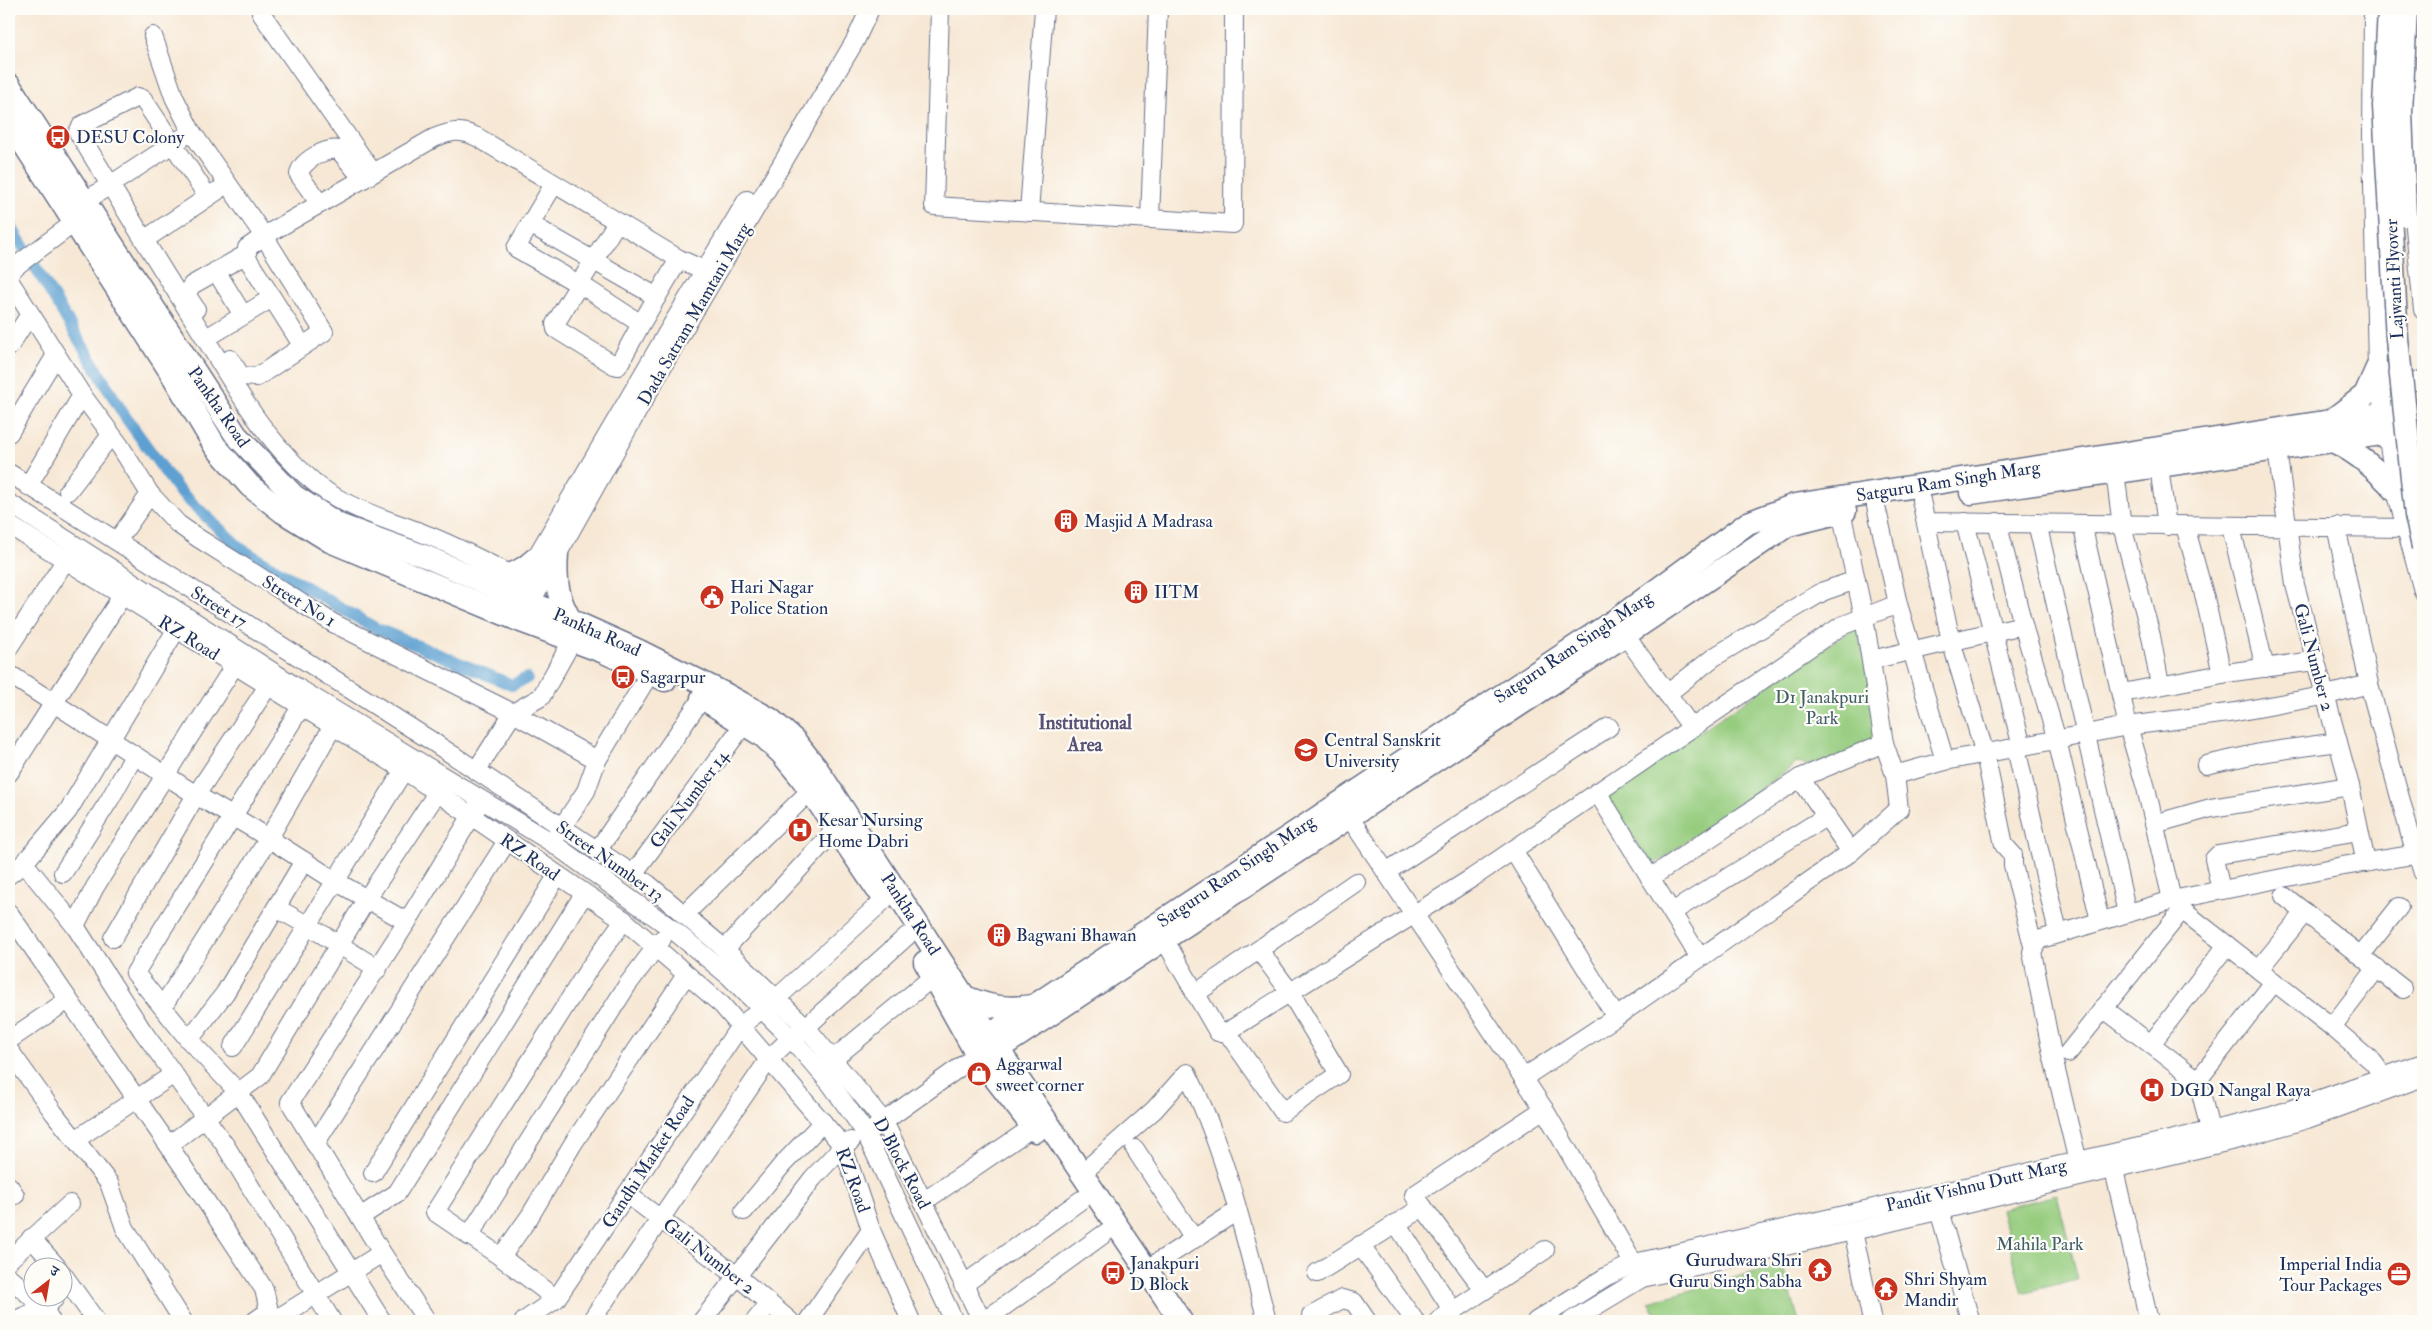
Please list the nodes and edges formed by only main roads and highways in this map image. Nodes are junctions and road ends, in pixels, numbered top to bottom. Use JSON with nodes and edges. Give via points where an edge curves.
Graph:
{"nodes":[{"id":1,"x":2389,"y":9,"type":"edge"},
{"id":2,"x":2406,"y":9,"type":"edge"},
{"id":3,"x":9,"y":85,"type":"edge"},
{"id":4,"x":9,"y":121,"type":"edge"},
{"id":5,"x":2377,"y":368,"type":"road end"},
{"id":6,"x":2423,"y":409,"type":"edge"},
{"id":7,"x":2385,"y":424,"type":"junction"},
{"id":8,"x":2423,"y":428,"type":"edge"},
{"id":9,"x":2332,"y":431,"type":"junction"},
{"id":10,"x":2423,"y":460,"type":"edge"},
{"id":11,"x":2396,"y":491,"type":"road end"},
{"id":12,"x":2423,"y":547,"type":"edge"},
{"id":13,"x":557,"y":553,"type":"road end"},
{"id":14,"x":535,"y":559,"type":"road end"},
{"id":15,"x":517,"y":602,"type":"junction"},
{"id":16,"x":572,"y":631,"type":"junction"},
{"id":17,"x":1344,"y":809,"type":"junction"},
{"id":18,"x":965,"y":997,"type":"junction"},
{"id":19,"x":1034,"y":1006,"type":"junction"},
{"id":20,"x":1027,"y":1030,"type":"junction"},
{"id":21,"x":988,"y":1046,"type":"junction"},
{"id":22,"x":1013,"y":1071,"type":"junction"},
{"id":23,"x":1163,"y":1321,"type":"edge"},
{"id":24,"x":1181,"y":1321,"type":"edge"}],
"edges":[{"from":1,"to":12,"type":"main road","name":"Lajwanti Flyover","bridge":true,"via":[[2384,106],[2397,339],[2416,515]]},
{"from":2,"to":10,"type":"main road","name":"Lajwanti Flyover","bridge":true,"via":[[2401,112],[2409,332]]},
{"from":3,"to":15,"type":"main road","name":"Pankha Road","via":[[236,435],[269,473],[294,496],[339,525],[475,578]]},
{"from":4,"to":15,"type":"main road","name":"Pankha Road","via":[[215,446],[250,486],[283,512],[330,541]]},
{"from":5,"to":9,"type":"main road","via":[[2365,395]]},
{"from":6,"to":7,"type":"main road"},
{"from":7,"to":8,"type":"main road"},
{"from":7,"to":9,"type":"main road","name":"Satguru Ram Singh Marg"},
{"from":9,"to":11,"type":"main road"},
{"from":9,"to":17,"type":"main road","name":"Satguru Ram Singh Marg","via":[[2277,449],[2115,472],[1923,509],[1876,506],[1841,511],[1788,525],[1625,635]]},
{"from":9,"to":17,"type":"main road","name":"Satguru Ram Singh Marg","via":[[1795,505],[1748,523],[1617,619]]},
{"from":13,"to":16,"type":"main road","via":[[558,592]]},
{"from":14,"to":15,"type":"main road","via":[[524,570]]},
{"from":15,"to":16,"type":"main road","name":"Pankha Road"},
{"from":16,"to":18,"type":"main road","name":"Pankha Road","via":[[639,651],[770,719],[795,741],[817,769]]},
{"from":16,"to":21,"type":"main road","name":"Pankha Road","via":[[702,698],[763,736],[782,754],[934,976]]},
{"from":17,"to":19,"type":"main road","name":"Satguru Ram Singh Marg"},
{"from":17,"to":20,"type":"main road","name":"Satguru Ram Singh Marg","via":[[1164,939]]},
{"from":18,"to":19,"type":"main road","via":[[990,1007],[1014,1009]]},
{"from":18,"to":21,"type":"main road","name":"Pankha Road"},
{"from":19,"to":21,"type":"main road","name":"Satguru Ram Singh Marg"},
{"from":20,"to":21,"type":"main road","name":"Satguru Ram Singh Marg"},
{"from":20,"to":22,"type":"main road","via":[[1014,1052]]},
{"from":21,"to":22,"type":"main road","name":"Pankha Road"},
{"from":21,"to":23,"type":"main road","name":"Pankha Road","via":[[1033,1127]]},
{"from":22,"to":24,"type":"main road","name":"Pankha Road"}]}
